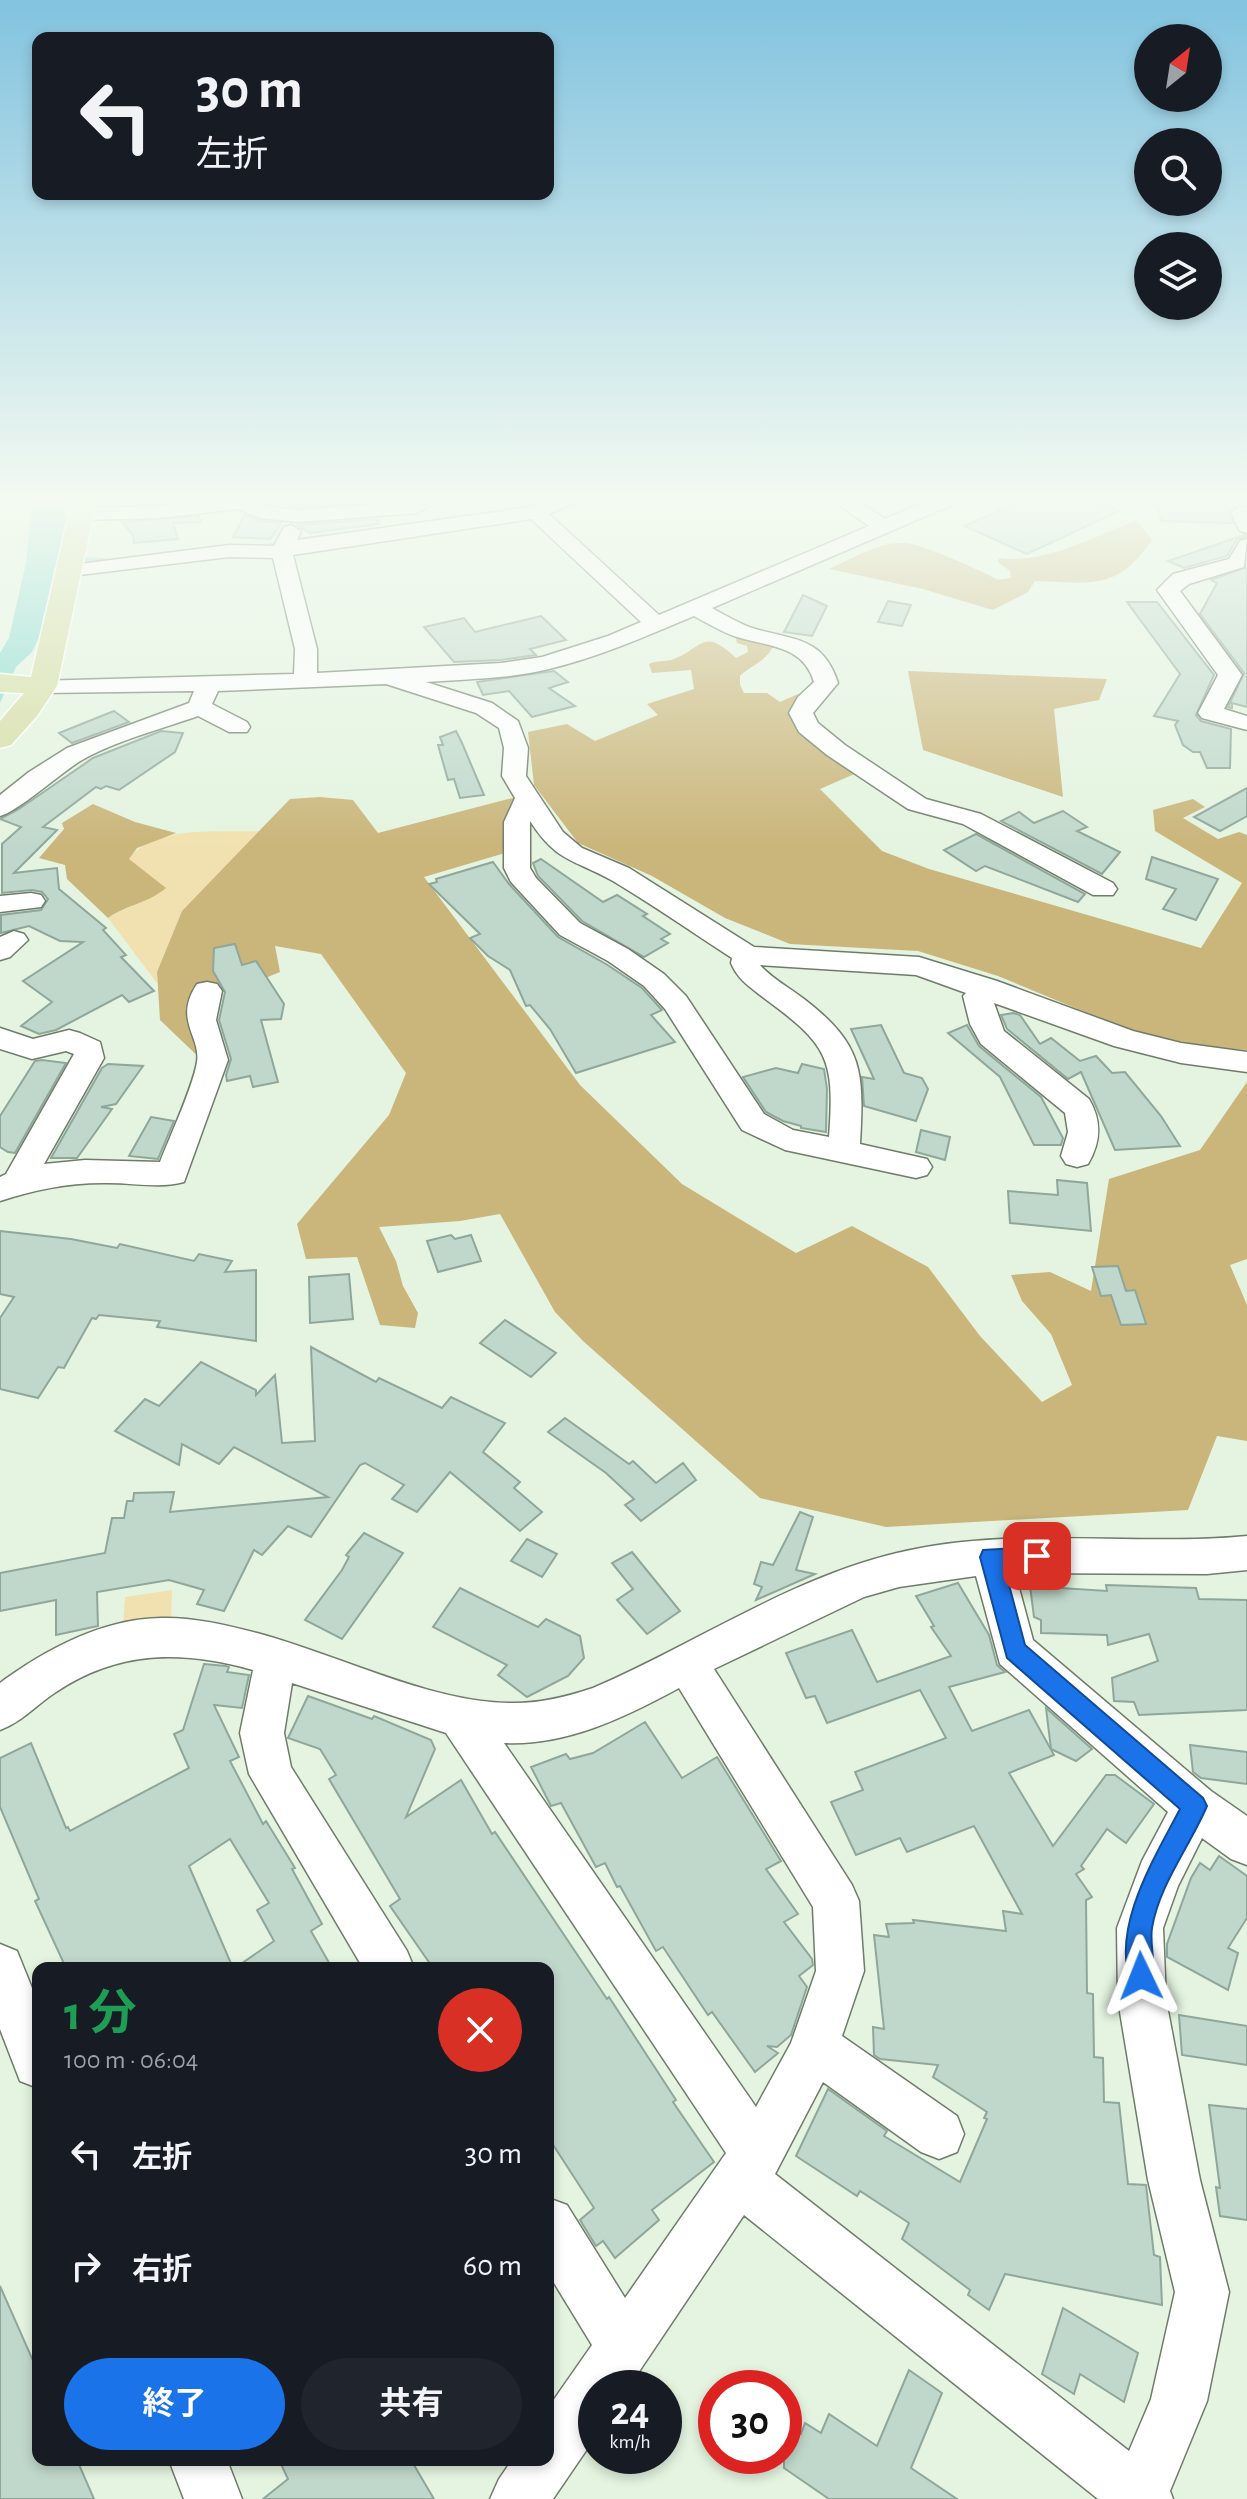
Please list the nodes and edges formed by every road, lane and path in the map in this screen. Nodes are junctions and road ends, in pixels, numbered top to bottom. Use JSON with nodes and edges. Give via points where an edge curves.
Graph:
{"nodes":[{"id":1,"x":51,"y":614,"type":"edge"},
{"id":2,"x":299,"y":614,"type":"edge"},
{"id":3,"x":646,"y":614,"type":"edge"},
{"id":4,"x":681,"y":614,"type":"edge"},
{"id":5,"x":706,"y":614,"type":"edge"},
{"id":6,"x":1185,"y":614,"type":"edge"},
{"id":7,"x":656,"y":624,"type":"junction"},
{"id":8,"x":388,"y":677,"type":"junction"},
{"id":9,"x":305,"y":681,"type":"junction"},
{"id":10,"x":209,"y":684,"type":"junction"},
{"id":11,"x":21,"y":685,"type":"edge"},
{"id":12,"x":199,"y":707,"type":"junction"},
{"id":13,"x":1247,"y":723,"type":"edge"},
{"id":14,"x":238,"y":727,"type":"dead end"},
{"id":15,"x":0,"y":739,"type":"edge"},
{"id":16,"x":527,"y":799,"type":"junction"},
{"id":17,"x":0,"y":808,"type":"edge"},
{"id":18,"x":1103,"y":889,"type":"dead end"},
{"id":19,"x":31,"y":901,"type":"dead end"},
{"id":20,"x":0,"y":904,"type":"edge"},
{"id":21,"x":747,"y":955,"type":"junction"},
{"id":22,"x":987,"y":988,"type":"junction"},
{"id":23,"x":207,"y":991,"type":"dead end"},
{"id":24,"x":0,"y":1038,"type":"edge"},
{"id":25,"x":1247,"y":1062,"type":"edge"},
{"id":26,"x":1077,"y":1156,"type":"dead end"},
{"id":27,"x":9,"y":1185,"type":"edge"},
{"id":28,"x":1247,"y":1553,"type":"edge"},
{"id":29,"x":991,"y":1557,"type":"junction"},
{"id":30,"x":686,"y":1662,"type":"junction"},
{"id":31,"x":278,"y":1668,"type":"junction"},
{"id":32,"x":0,"y":1710,"type":"edge"},
{"id":33,"x":461,"y":1718,"type":"junction"},
{"id":34,"x":1195,"y":1806,"type":"junction"},
{"id":35,"x":1247,"y":1843,"type":"edge"},
{"id":36,"x":386,"y":1962,"type":"edge"},
{"id":37,"x":0,"y":1968,"type":"edge"},
{"id":38,"x":814,"y":2046,"type":"junction"},
{"id":39,"x":32,"y":2048,"type":"edge"},
{"id":40,"x":939,"y":2134,"type":"dead end"},
{"id":41,"x":748,"y":2167,"type":"junction"},
{"id":42,"x":554,"y":2234,"type":"edge"},
{"id":43,"x":623,"y":2346,"type":"junction"},
{"id":44,"x":554,"y":2448,"type":"edge"},
{"id":45,"x":200,"y":2466,"type":"edge"},
{"id":46,"x":542,"y":2466,"type":"edge"},
{"id":47,"x":1141,"y":2497,"type":"edge"},
{"id":48,"x":213,"y":2499,"type":"edge"},
{"id":49,"x":519,"y":2499,"type":"edge"}],
"edges":[{"from":1,"to":11,"type":"main road"},
{"from":2,"to":9,"type":"street"},
{"from":3,"to":7,"type":"street"},
{"from":4,"to":7,"type":"street"},
{"from":5,"to":18,"type":"street","via":[[743,633],[812,652],[826,683],[801,713],[808,727],[836,750],[917,804],[972,819]]},
{"from":6,"to":13,"type":"street","via":[[1230,675],[1210,713]]},
{"from":7,"to":8,"type":"street","via":[[545,663]]},
{"from":8,"to":9,"type":"street"},
{"from":8,"to":16,"type":"street","via":[[499,716],[510,726],[516,748],[514,776]]},
{"from":9,"to":10,"type":"street"},
{"from":10,"to":11,"type":"street"},
{"from":10,"to":12,"type":"street"},
{"from":11,"to":15,"type":"main road","via":[[27,710]]},
{"from":12,"to":14,"type":"street"},
{"from":12,"to":17,"type":"street","via":[[76,753]]},
{"from":16,"to":21,"type":"street","via":[[553,837],[573,854],[620,874]]},
{"from":16,"to":21,"type":"street","via":[[517,822],[517,868],[524,882],[570,929],[654,980],[676,1003],[753,1122],[785,1139],[844,1154],[842,1056],[831,1037],[749,972]]},
{"from":19,"to":20,"type":"street"},
{"from":21,"to":22,"type":"street","via":[[919,966]]},
{"from":22,"to":25,"type":"street","via":[[1125,1039]]},
{"from":22,"to":26,"type":"street","via":[[978,996],[992,1037],[1078,1107],[1085,1122]]},
{"from":23,"to":27,"type":"street","via":[[201,1020],[213,1060],[172,1174],[101,1169]]},
{"from":24,"to":27,"type":"street","via":[[32,1049],[69,1040],[89,1049],[89,1058]]},
{"from":28,"to":29,"type":"street"},
{"from":29,"to":30,"type":"street","via":[[898,1568],[857,1581]]},
{"from":29,"to":34,"type":"street","via":[[1015,1651]]},
{"from":30,"to":33,"type":"street","via":[[590,1709],[528,1723]]},
{"from":30,"to":38,"type":"street","via":[[836,1901],[840,1971]]},
{"from":31,"to":32,"type":"street","via":[[184,1637],[132,1640],[80,1655],[35,1681]]},
{"from":31,"to":33,"type":"street"},
{"from":31,"to":36,"type":"street","via":[[262,1733],[271,1774]]},
{"from":33,"to":41,"type":"street"},
{"from":34,"to":35,"type":"street"},
{"from":34,"to":47,"type":"street","via":[[1158,1877],[1140,1928],[1142,2000],[1174,2180],[1202,2292],[1179,2401]]},
{"from":37,"to":39,"type":"street"},
{"from":38,"to":40,"type":"street"},
{"from":38,"to":41,"type":"street"},
{"from":41,"to":43,"type":"street"},
{"from":41,"to":47,"type":"street"},
{"from":42,"to":43,"type":"street"},
{"from":43,"to":44,"type":"street"},
{"from":45,"to":48,"type":"street"},
{"from":46,"to":49,"type":"street"}]}
